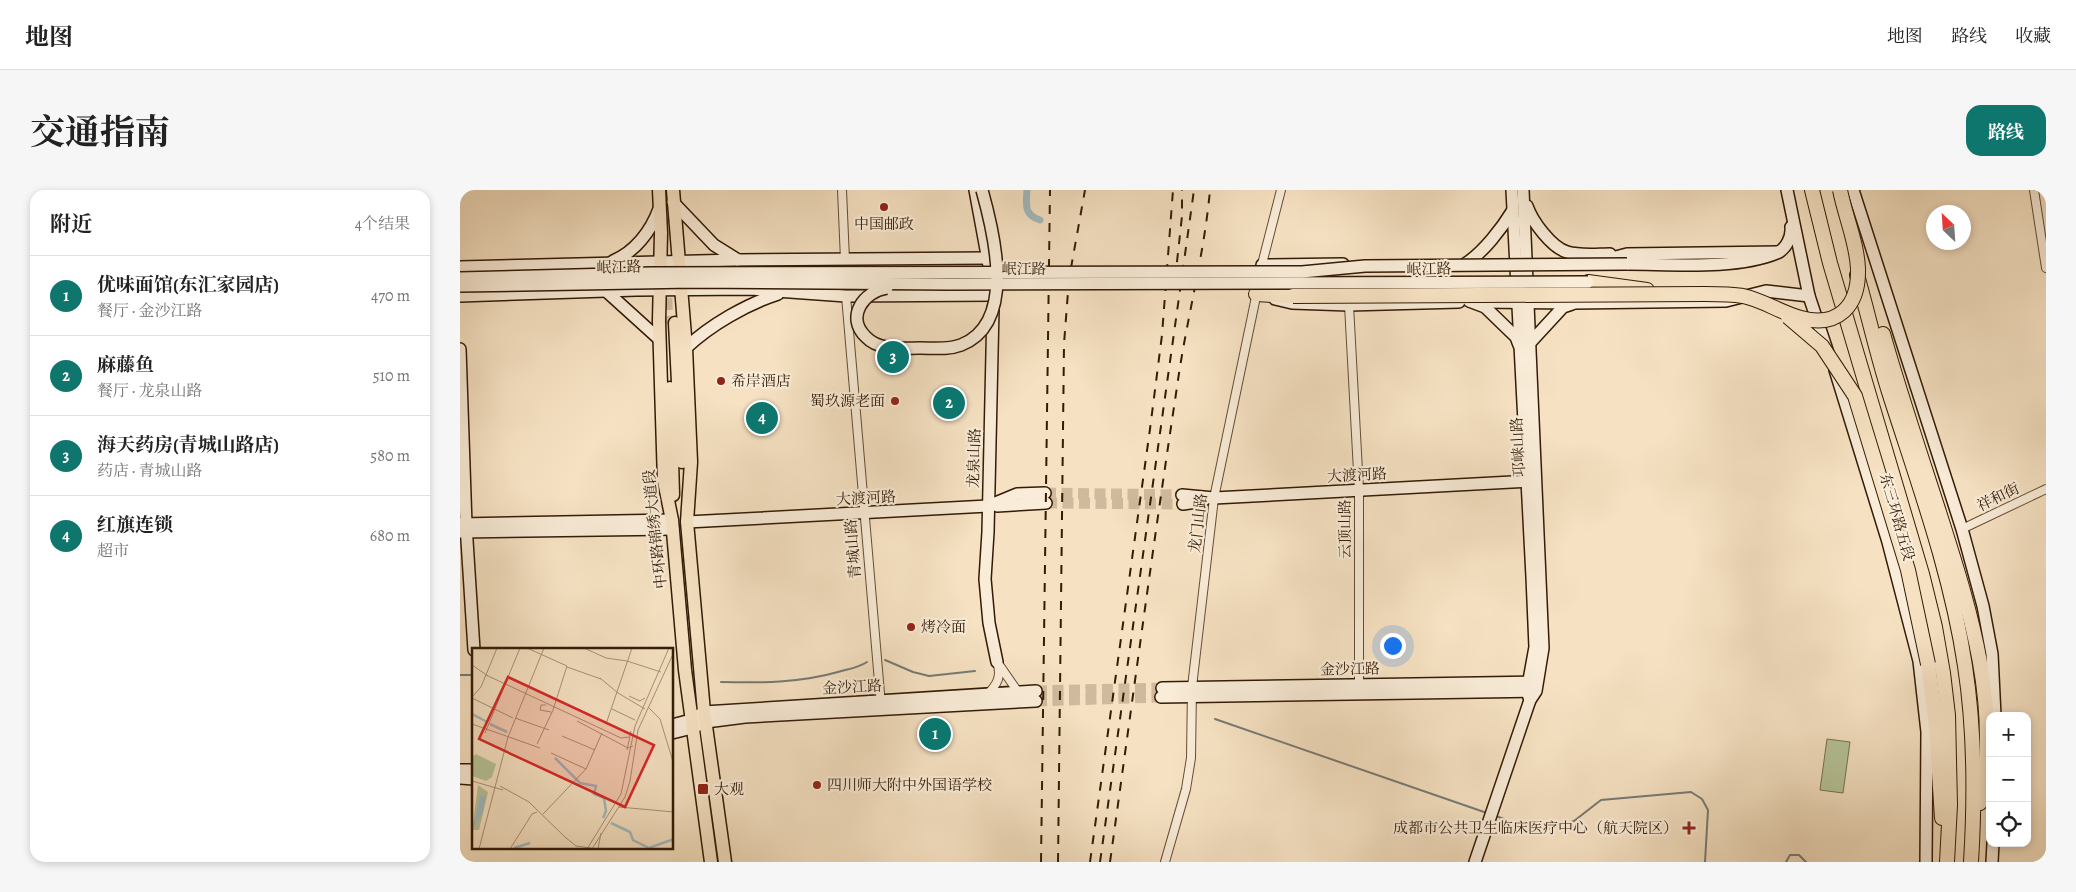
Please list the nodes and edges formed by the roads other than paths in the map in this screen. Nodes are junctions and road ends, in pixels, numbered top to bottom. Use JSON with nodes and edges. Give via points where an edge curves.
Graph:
{"nodes":[{"id":1,"x":659,"y":190,"type":"edge"},
{"id":2,"x":842,"y":190,"type":"edge"},
{"id":3,"x":975,"y":190,"type":"edge"},
{"id":4,"x":982,"y":190,"type":"edge"},
{"id":5,"x":1281,"y":190,"type":"edge"},
{"id":6,"x":1787,"y":190,"type":"edge"},
{"id":7,"x":1812,"y":190,"type":"edge"},
{"id":8,"x":1835,"y":190,"type":"edge"},
{"id":9,"x":1840,"y":190,"type":"edge"},
{"id":10,"x":1847,"y":190,"type":"edge"},
{"id":11,"x":1853,"y":190,"type":"edge"},
{"id":12,"x":2034,"y":190,"type":"edge"},
{"id":13,"x":1519,"y":191,"type":"edge"},
{"id":14,"x":673,"y":196,"type":"edge"},
{"id":15,"x":660,"y":205,"type":"junction"},
{"id":16,"x":1513,"y":210,"type":"junction"},
{"id":17,"x":1790,"y":216,"type":"junction"},
{"id":18,"x":1851,"y":241,"type":"junction"},
{"id":19,"x":988,"y":258,"type":"junction"},
{"id":20,"x":1627,"y":259,"type":"junction"},
{"id":21,"x":738,"y":260,"type":"junction"},
{"id":22,"x":845,"y":260,"type":"junction"},
{"id":23,"x":660,"y":262,"type":"junction"},
{"id":24,"x":678,"y":262,"type":"junction"},
{"id":25,"x":1521,"y":263,"type":"junction"},
{"id":26,"x":602,"y":264,"type":"junction"},
{"id":27,"x":1465,"y":264,"type":"junction"},
{"id":28,"x":1262,"y":265,"type":"junction"},
{"id":29,"x":460,"y":267,"type":"edge"},
{"id":30,"x":2046,"y":268,"type":"edge"},
{"id":31,"x":460,"y":278,"type":"edge"},
{"id":32,"x":1588,"y":282,"type":"joint"},
{"id":33,"x":911,"y":284,"type":"junction"},
{"id":34,"x":460,"y":286,"type":"edge"},
{"id":35,"x":660,"y":290,"type":"junction"},
{"id":36,"x":681,"y":290,"type":"junction"},
{"id":37,"x":606,"y":291,"type":"junction"},
{"id":38,"x":786,"y":291,"type":"junction"},
{"id":39,"x":1670,"y":293,"type":"junction"},
{"id":40,"x":1256,"y":294,"type":"junction"},
{"id":41,"x":994,"y":295,"type":"junction"},
{"id":42,"x":460,"y":296,"type":"edge"},
{"id":43,"x":846,"y":296,"type":"junction"},
{"id":44,"x":1809,"y":296,"type":"junction"},
{"id":45,"x":1469,"y":302,"type":"junction"},
{"id":46,"x":1522,"y":302,"type":"junction"},
{"id":47,"x":1574,"y":303,"type":"junction"},
{"id":48,"x":1349,"y":305,"type":"junction"},
{"id":49,"x":1782,"y":311,"type":"junction"},
{"id":50,"x":659,"y":339,"type":"junction"},
{"id":51,"x":1524,"y":346,"type":"junction"},
{"id":52,"x":686,"y":348,"type":"junction"},
{"id":53,"x":460,"y":349,"type":"edge"},
{"id":54,"x":1531,"y":481,"type":"junction"},
{"id":55,"x":2046,"y":489,"type":"edge"},
{"id":56,"x":1359,"y":490,"type":"junction"},
{"id":57,"x":1046,"y":498,"type":"tunnel mouth"},
{"id":58,"x":1214,"y":498,"type":"junction"},
{"id":59,"x":1182,"y":500,"type":"tunnel mouth"},
{"id":60,"x":988,"y":506,"type":"junction"},
{"id":61,"x":863,"y":514,"type":"junction"},
{"id":62,"x":687,"y":522,"type":"junction"},
{"id":63,"x":673,"y":524,"type":"junction"},
{"id":64,"x":463,"y":529,"type":"edge"},
{"id":65,"x":1962,"y":529,"type":"junction"},
{"id":66,"x":474,"y":648,"type":"edge"},
{"id":67,"x":997,"y":662,"type":"junction"},
{"id":68,"x":1359,"y":689,"type":"junction"},
{"id":69,"x":1532,"y":689,"type":"junction"},
{"id":70,"x":1192,"y":691,"type":"junction"},
{"id":71,"x":1018,"y":692,"type":"junction"},
{"id":72,"x":1161,"y":692,"type":"tunnel mouth"},
{"id":73,"x":988,"y":694,"type":"junction"},
{"id":74,"x":881,"y":705,"type":"junction"},
{"id":75,"x":1995,"y":712,"type":"edge"},
{"id":76,"x":705,"y":717,"type":"junction"},
{"id":77,"x":692,"y":724,"type":"junction"},
{"id":78,"x":674,"y":725,"type":"edge"},
{"id":79,"x":674,"y":732,"type":"edge"},
{"id":80,"x":1973,"y":830,"type":"junction"},
{"id":81,"x":1993,"y":847,"type":"edge"},
{"id":82,"x":711,"y":862,"type":"edge"},
{"id":83,"x":724,"y":862,"type":"edge"},
{"id":84,"x":1165,"y":862,"type":"edge"},
{"id":85,"x":1475,"y":862,"type":"edge"},
{"id":86,"x":1926,"y":862,"type":"edge"},
{"id":87,"x":1946,"y":862,"type":"edge"},
{"id":88,"x":1971,"y":862,"type":"edge"},
{"id":89,"x":1992,"y":862,"type":"edge"}],
"edges":[{"from":1,"to":15,"type":"main road","name":"中环路锦绣大道段"},
{"from":2,"to":22,"type":"street"},
{"from":3,"to":19,"type":"main road","name":"龙泉山路"},
{"from":4,"to":33,"type":"main road","bridge":true,"via":[[996,257],[996,293],[993,312],[979,334],[959,346],[946,348],[894,348],[877,345],[865,337],[858,320],[862,300],[879,289]]},
{"from":5,"to":28,"type":"street","name":"龙门山路"},
{"from":6,"to":17,"type":"main road","name":"东三环路五段"},
{"from":7,"to":87,"type":"highway","name":"东三环路五段","via":[[1922,574],[1944,672],[1950,805]]},
{"from":8,"to":18,"type":"highway","name":"东三环路五段"},
{"from":9,"to":18,"type":"highway","bridge":true},
{"from":10,"to":18,"type":"highway"},
{"from":11,"to":65,"type":"main road"},
{"from":12,"to":30,"type":"street"},
{"from":13,"to":16,"type":"main road","name":"邛崃山路"},
{"from":13,"to":20,"type":"main road","via":[[1532,220],[1557,247],[1567,252]]},
{"from":13,"to":25,"type":"main road","name":"邛崃山路"},
{"from":14,"to":21,"type":"main road","via":[[714,245]]},
{"from":14,"to":24,"type":"main road"},
{"from":15,"to":23,"type":"main road","name":"中环路锦绣大道段"},
{"from":15,"to":26,"type":"main road","via":[[649,231],[626,255]]},
{"from":16,"to":25,"type":"main road","name":"邛崃山路"},
{"from":16,"to":27,"type":"main road","via":[[1475,258]]},
{"from":17,"to":20,"type":"main road","via":[[1792,231],[1787,245],[1779,252],[1743,262],[1720,264]]},
{"from":17,"to":44,"type":"main road","name":"东三环路五段"},
{"from":18,"to":49,"type":"highway","bridge":true,"via":[[1858,268],[1856,288],[1849,307],[1838,316],[1824,320],[1802,318]]},
{"from":18,"to":80,"type":"highway","name":"东三环路五段","via":[[1888,390],[1942,558],[1957,620],[1971,709]]},
{"from":18,"to":80,"type":"highway","bridge":true,"via":[[1964,592],[1977,646],[1985,709],[1986,771]]},
{"from":19,"to":22,"type":"main road","name":"岷江路"},
{"from":19,"to":41,"type":"main road","name":"龙泉山路"},
{"from":20,"to":25,"type":"main road"},
{"from":20,"to":31,"type":"main road","name":"岷江路","bridge":true,"via":[[1365,266],[1302,272],[651,273]]},
{"from":21,"to":22,"type":"main road","name":"岷江路"},
{"from":21,"to":24,"type":"main road","name":"岷江路"},
{"from":23,"to":24,"type":"main road","name":"岷江路"},
{"from":23,"to":26,"type":"main road","name":"岷江路"},
{"from":23,"to":35,"type":"main road","name":"中环路锦绣大道段"},
{"from":24,"to":36,"type":"main road"},
{"from":25,"to":27,"type":"main road"},
{"from":25,"to":46,"type":"main road","name":"邛崃山路"},
{"from":26,"to":29,"type":"main road","name":"岷江路"},
{"from":27,"to":28,"type":"main road"},
{"from":28,"to":40,"type":"street","name":"龙门山路"},
{"from":32,"to":33,"type":"main road","name":"岷江路","bridge":true},
{"from":32,"to":39,"type":"highway","bridge":true},
{"from":33,"to":34,"type":"main road","name":"岷江路","bridge":true,"via":[[692,282]]},
{"from":35,"to":36,"type":"main road","name":"岷江路"},
{"from":35,"to":37,"type":"main road","name":"岷江路"},
{"from":35,"to":50,"type":"main road","name":"中环路锦绣大道段"},
{"from":36,"to":38,"type":"main road","name":"岷江路"},
{"from":36,"to":52,"type":"main road"},
{"from":37,"to":42,"type":"main road","name":"岷江路"},
{"from":37,"to":50,"type":"main road"},
{"from":38,"to":43,"type":"main road","name":"岷江路"},
{"from":38,"to":52,"type":"main road","via":[[756,301],[696,338]]},
{"from":39,"to":40,"type":"highway","bridge":true},
{"from":39,"to":49,"type":"highway","bridge":true,"via":[[1743,296]]},
{"from":40,"to":48,"type":"main road","via":[[1292,304]]},
{"from":40,"to":58,"type":"street","name":"龙门山路"},
{"from":41,"to":43,"type":"main road","name":"岷江路"},
{"from":41,"to":60,"type":"main road","name":"龙泉山路"},
{"from":43,"to":61,"type":"street","name":"青城山路"},
{"from":44,"to":47,"type":"main road","via":[[1766,291],[1726,301]]},
{"from":44,"to":86,"type":"main road","name":"东三环路五段","via":[[1888,542],[1918,660],[1927,732]]},
{"from":45,"to":46,"type":"main road"},
{"from":45,"to":48,"type":"main road"},
{"from":45,"to":51,"type":"main road","via":[[1484,307]]},
{"from":46,"to":47,"type":"main road"},
{"from":46,"to":51,"type":"main road","name":"邛崃山路"},
{"from":47,"to":51,"type":"main road","via":[[1563,307]]},
{"from":48,"to":56,"type":"street","name":"云顶山路"},
{"from":49,"to":87,"type":"highway","bridge":true,"via":[[1822,346],[1855,396],[1908,570],[1928,664]]},
{"from":50,"to":63,"type":"main road","name":"中环路锦绣大道段","via":[[664,481]]},
{"from":51,"to":54,"type":"main road","name":"邛崃山路"},
{"from":52,"to":62,"type":"main road","via":[[691,462]]},
{"from":53,"to":64,"type":"main road"},
{"from":54,"to":56,"type":"main road","name":"大渡河路"},
{"from":54,"to":69,"type":"main road","name":"邛崃山路","via":[[1535,647]]},
{"from":55,"to":65,"type":"street","name":"祥和街"},
{"from":56,"to":58,"type":"main road","name":"大渡河路"},
{"from":56,"to":68,"type":"street","name":"云顶山路"},
{"from":57,"to":60,"type":"main road","name":"大渡河路","via":[[1017,494]]},
{"from":58,"to":59,"type":"main road","name":"大渡河路"},
{"from":58,"to":70,"type":"street","name":"龙门山路"},
{"from":60,"to":61,"type":"main road","name":"大渡河路"},
{"from":60,"to":67,"type":"main road","name":"龙泉山路","via":[[985,579]]},
{"from":61,"to":62,"type":"main road","name":"大渡河路"},
{"from":61,"to":74,"type":"street","name":"青城山路"},
{"from":62,"to":63,"type":"main road","via":[[671,323]]},
{"from":62,"to":76,"type":"main road"},
{"from":63,"to":64,"type":"main road"},
{"from":63,"to":77,"type":"main road","name":"中环路锦绣大道段"},
{"from":64,"to":66,"type":"main road"},
{"from":65,"to":75,"type":"main road","via":[[1992,654]]},
{"from":67,"to":71,"type":"street"},
{"from":67,"to":73,"type":"street","name":"龙泉山路","via":[[998,682]]},
{"from":68,"to":69,"type":"main road","name":"金沙江路"},
{"from":68,"to":70,"type":"main road","name":"金沙江路"},
{"from":69,"to":85,"type":"main road","name":"邛崃山路"},
{"from":70,"to":72,"type":"main road","name":"金沙江路"},
{"from":70,"to":84,"type":"street","name":"龙门山路","via":[[1190,766]]},
{"from":71,"to":73,"type":"main road","name":"金沙江路"},
{"from":71,"to":74,"type":"main road","name":"金沙江路","via":[[1036,696]]},
{"from":73,"to":74,"type":"main road","name":"金沙江路"},
{"from":74,"to":76,"type":"main road","name":"金沙江路","via":[[745,717]]},
{"from":76,"to":77,"type":"main road","name":"金沙江路"},
{"from":76,"to":83,"type":"main road"},
{"from":77,"to":78,"type":"main road","name":"金沙江路"},
{"from":77,"to":79,"type":"main road","name":"金沙江路"},
{"from":77,"to":82,"type":"main road","name":"中环路锦绣大道段"},
{"from":80,"to":88,"type":"highway","name":"东三环路五段"},
{"from":81,"to":89,"type":"main road"}]}
